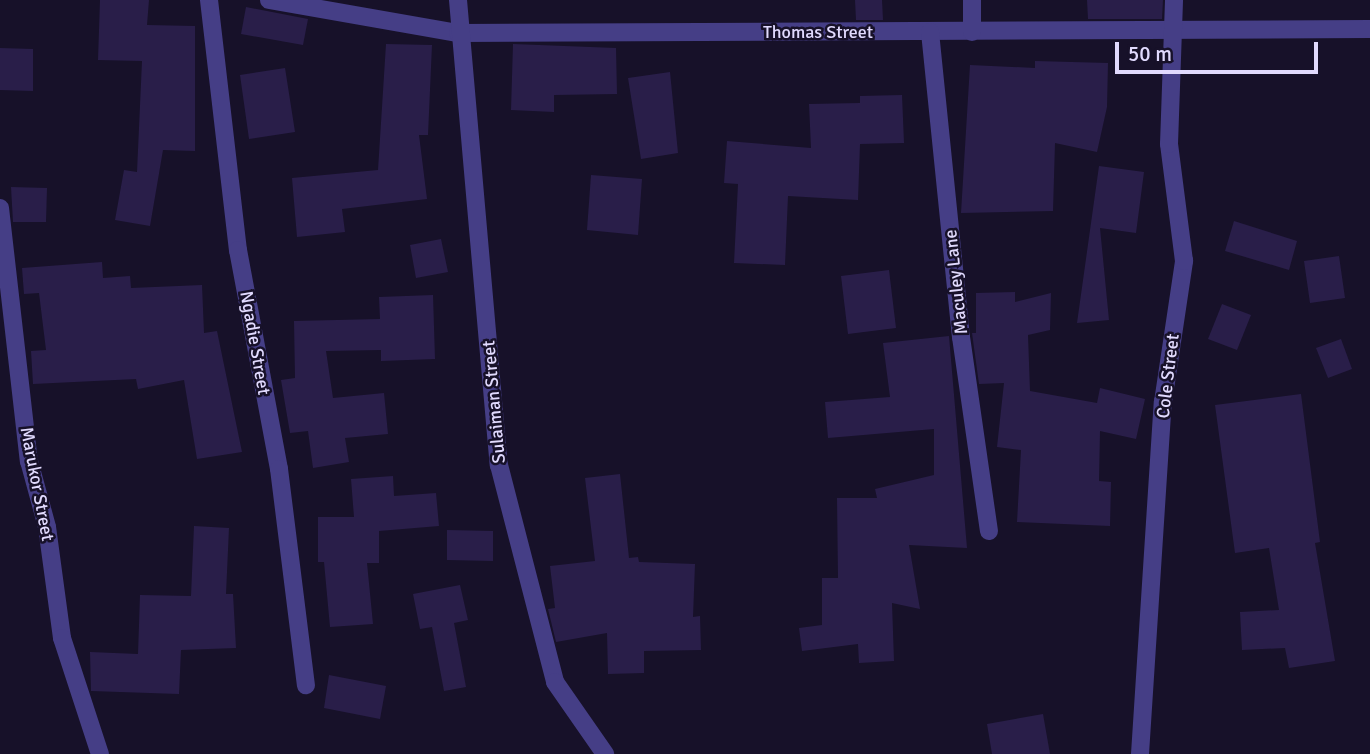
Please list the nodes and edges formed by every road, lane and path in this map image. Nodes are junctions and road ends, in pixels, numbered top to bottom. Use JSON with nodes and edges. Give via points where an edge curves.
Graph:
{"nodes":[{"id":1,"x":209,"y":0,"type":"edge"},
{"id":2,"x":269,"y":0,"type":"edge"},
{"id":3,"x":458,"y":0,"type":"edge"},
{"id":4,"x":972,"y":0,"type":"edge"},
{"id":5,"x":1174,"y":0,"type":"edge"},
{"id":6,"x":1174,"y":27,"type":"junction"},
{"id":7,"x":1370,"y":29,"type":"edge"},
{"id":8,"x":930,"y":32,"type":"junction"},
{"id":9,"x":972,"y":32,"type":"junction"},
{"id":10,"x":458,"y":33,"type":"junction"},
{"id":11,"x":0,"y":208,"type":"edge"},
{"id":12,"x":989,"y":531,"type":"dead end"},
{"id":13,"x":306,"y":685,"type":"dead end"},
{"id":14,"x":605,"y":752,"type":"edge"},
{"id":15,"x":100,"y":754,"type":"edge"},
{"id":16,"x":1140,"y":754,"type":"edge"}],
"edges":[{"from":1,"to":13,"type":"street","name":"Ngadie Street","via":[[239,250],[279,469]]},
{"from":2,"to":10,"type":"street","name":"Thomas Street"},
{"from":3,"to":10,"type":"street","name":"Sulaiman Street"},
{"from":4,"to":9,"type":"street"},
{"from":5,"to":6,"type":"street","name":"Cole Street"},
{"from":6,"to":7,"type":"street","name":"Thomas Street"},
{"from":6,"to":9,"type":"street","name":"Thomas Street"},
{"from":6,"to":16,"type":"street","name":"Cole Street","via":[[1169,144],[1184,261],[1163,402]]},
{"from":8,"to":9,"type":"street","name":"Thomas Street"},
{"from":8,"to":10,"type":"street","name":"Thomas Street"},
{"from":8,"to":12,"type":"street","name":"Maculey Lane","via":[[961,337]]},
{"from":10,"to":14,"type":"street","name":"Sulaiman Street","via":[[499,465],[555,682]]},
{"from":11,"to":15,"type":"street","name":"Marukor Street","via":[[29,461],[47,527],[62,638]]}]}
